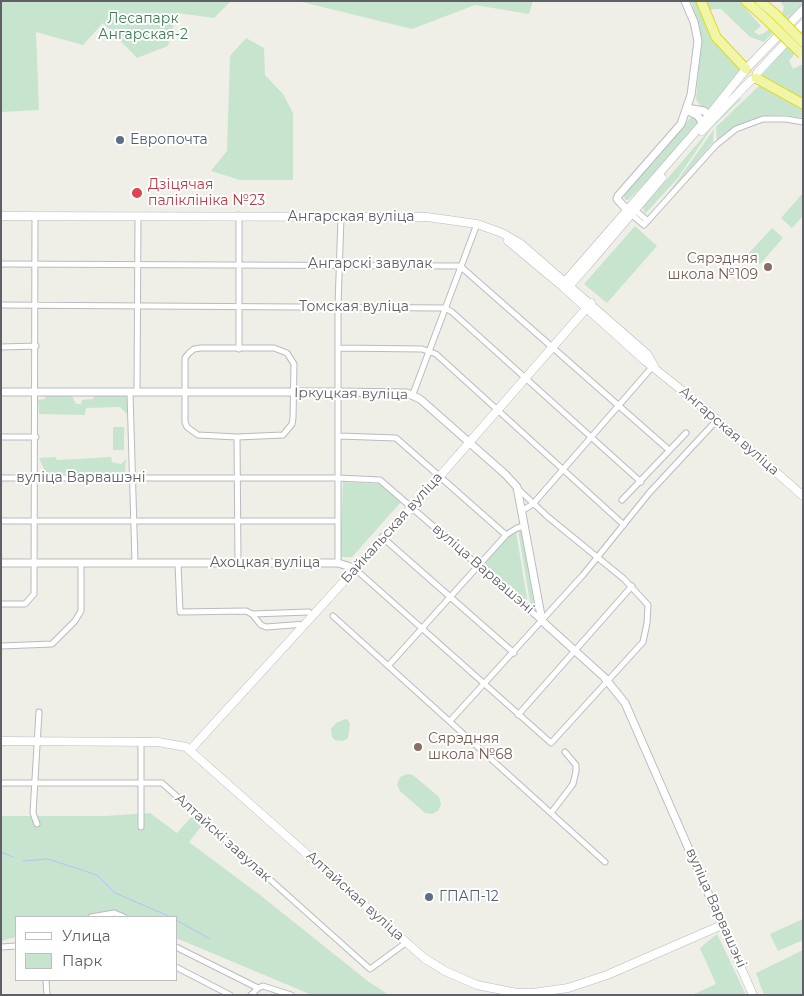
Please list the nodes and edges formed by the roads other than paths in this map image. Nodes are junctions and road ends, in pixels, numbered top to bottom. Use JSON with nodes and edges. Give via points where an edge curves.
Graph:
{"nodes":[{"id":1,"x":701,"y":1,"type":"edge"},
{"id":2,"x":746,"y":1,"type":"edge"},
{"id":3,"x":760,"y":1,"type":"edge"},
{"id":4,"x":685,"y":2,"type":"edge"},
{"id":5,"x":803,"y":10,"type":"edge"},
{"id":6,"x":771,"y":18,"type":"junction"},
{"id":7,"x":803,"y":24,"type":"edge"},
{"id":8,"x":803,"y":42,"type":"edge"},
{"id":9,"x":802,"y":55,"type":"edge"},
{"id":10,"x":747,"y":70,"type":"junction"},
{"id":11,"x":755,"y":77,"type":"junction"},
{"id":12,"x":691,"y":95,"type":"junction"},
{"id":13,"x":803,"y":104,"type":"edge"},
{"id":14,"x":686,"y":109,"type":"junction"},
{"id":15,"x":697,"y":109,"type":"junction"},
{"id":16,"x":709,"y":115,"type":"junction"},
{"id":17,"x":803,"y":122,"type":"edge"},
{"id":18,"x":705,"y":124,"type":"junction"},
{"id":19,"x":632,"y":212,"type":"junction"},
{"id":20,"x":239,"y":215,"type":"junction"},
{"id":21,"x":1,"y":216,"type":"edge"},
{"id":22,"x":35,"y":216,"type":"junction"},
{"id":23,"x":138,"y":216,"type":"junction"},
{"id":24,"x":341,"y":217,"type":"junction"},
{"id":25,"x":477,"y":224,"type":"junction"},
{"id":26,"x":1,"y":264,"type":"edge"},
{"id":27,"x":36,"y":264,"type":"junction"},
{"id":28,"x":137,"y":264,"type":"junction"},
{"id":29,"x":238,"y":264,"type":"junction"},
{"id":30,"x":339,"y":264,"type":"junction"},
{"id":31,"x":460,"y":266,"type":"junction"},
{"id":32,"x":566,"y":284,"type":"junction"},
{"id":33,"x":1,"y":305,"type":"edge"},
{"id":34,"x":35,"y":305,"type":"junction"},
{"id":35,"x":137,"y":306,"type":"junction"},
{"id":36,"x":239,"y":306,"type":"junction"},
{"id":37,"x":338,"y":306,"type":"junction"},
{"id":38,"x":589,"y":306,"type":"junction"},
{"id":39,"x":445,"y":308,"type":"junction"},
{"id":40,"x":1,"y":346,"type":"edge"},
{"id":41,"x":36,"y":346,"type":"junction"},
{"id":42,"x":554,"y":346,"type":"junction"},
{"id":43,"x":338,"y":348,"type":"junction"},
{"id":44,"x":239,"y":349,"type":"junction"},
{"id":45,"x":429,"y":350,"type":"junction"},
{"id":46,"x":654,"y":366,"type":"junction"},
{"id":47,"x":525,"y":378,"type":"junction"},
{"id":48,"x":1,"y":392,"type":"edge"},
{"id":49,"x":36,"y":392,"type":"junction"},
{"id":50,"x":134,"y":392,"type":"junction"},
{"id":51,"x":185,"y":392,"type":"junction"},
{"id":52,"x":294,"y":392,"type":"junction"},
{"id":53,"x":339,"y":392,"type":"junction"},
{"id":54,"x":413,"y":394,"type":"junction"},
{"id":55,"x":619,"y":405,"type":"junction"},
{"id":56,"x":496,"y":410,"type":"junction"},
{"id":57,"x":717,"y":420,"type":"junction"},
{"id":58,"x":686,"y":433,"type":"dead end"},
{"id":59,"x":1,"y":436,"type":"edge"},
{"id":60,"x":339,"y":436,"type":"junction"},
{"id":61,"x":36,"y":437,"type":"junction"},
{"id":62,"x":237,"y":437,"type":"junction"},
{"id":63,"x":591,"y":437,"type":"junction"},
{"id":64,"x":469,"y":442,"type":"junction"},
{"id":65,"x":670,"y":450,"type":"junction"},
{"id":66,"x":563,"y":469,"type":"junction"},
{"id":67,"x":440,"y":476,"type":"junction"},
{"id":68,"x":1,"y":478,"type":"edge"},
{"id":69,"x":35,"y":478,"type":"junction"},
{"id":70,"x":131,"y":478,"type":"junction"},
{"id":71,"x":238,"y":478,"type":"junction"},
{"id":72,"x":338,"y":478,"type":"junction"},
{"id":73,"x":641,"y":482,"type":"junction"},
{"id":74,"x":517,"y":487,"type":"junction"},
{"id":75,"x":803,"y":496,"type":"edge"},
{"id":76,"x":622,"y":500,"type":"dead end"},
{"id":77,"x":533,"y":504,"type":"junction"},
{"id":78,"x":411,"y":506,"type":"junction"},
{"id":79,"x":523,"y":510,"type":"junction"},
{"id":80,"x":238,"y":520,"type":"junction"},
{"id":81,"x":1,"y":521,"type":"edge"},
{"id":82,"x":134,"y":521,"type":"junction"},
{"id":83,"x":338,"y":521,"type":"junction"},
{"id":84,"x":34,"y":522,"type":"junction"},
{"id":85,"x":624,"y":525,"type":"junction"},
{"id":86,"x":525,"y":526,"type":"junction"},
{"id":87,"x":506,"y":535,"type":"junction"},
{"id":88,"x":382,"y":537,"type":"junction"},
{"id":89,"x":597,"y":557,"type":"junction"},
{"id":90,"x":238,"y":562,"type":"junction"},
{"id":91,"x":1,"y":563,"type":"edge"},
{"id":92,"x":35,"y":563,"type":"junction"},
{"id":93,"x":135,"y":563,"type":"junction"},
{"id":94,"x":178,"y":563,"type":"junction"},
{"id":95,"x":338,"y":563,"type":"junction"},
{"id":96,"x":81,"y":564,"type":"junction"},
{"id":97,"x":480,"y":566,"type":"junction"},
{"id":98,"x":354,"y":568,"type":"junction"},
{"id":99,"x":632,"y":586,"type":"junction"},
{"id":100,"x":451,"y":597,"type":"junction"},
{"id":101,"x":1,"y":604,"type":"edge"},
{"id":102,"x":309,"y":612,"type":"dead end"},
{"id":103,"x":252,"y":614,"type":"junction"},
{"id":104,"x":333,"y":616,"type":"dead end"},
{"id":105,"x":542,"y":621,"type":"junction"},
{"id":106,"x":306,"y":624,"type":"junction"},
{"id":107,"x":422,"y":628,"type":"junction"},
{"id":108,"x":1,"y":646,"type":"edge"},
{"id":109,"x":574,"y":651,"type":"junction"},
{"id":110,"x":514,"y":653,"type":"junction"},
{"id":111,"x":388,"y":666,"type":"junction"},
{"id":112,"x":607,"y":681,"type":"junction"},
{"id":113,"x":484,"y":685,"type":"junction"},
{"id":114,"x":39,"y":712,"type":"dead end"},
{"id":115,"x":518,"y":715,"type":"junction"},
{"id":116,"x":450,"y":721,"type":"junction"},
{"id":117,"x":1,"y":741,"type":"edge"},
{"id":118,"x":38,"y":741,"type":"junction"},
{"id":119,"x":140,"y":741,"type":"junction"},
{"id":120,"x":551,"y":743,"type":"joint"},
{"id":121,"x":190,"y":750,"type":"junction"},
{"id":122,"x":565,"y":752,"type":"dead end"},
{"id":123,"x":140,"y":782,"type":"junction"},
{"id":124,"x":1,"y":783,"type":"edge"},
{"id":125,"x":36,"y":783,"type":"junction"},
{"id":126,"x":551,"y":813,"type":"junction"},
{"id":127,"x":38,"y":824,"type":"dead end"},
{"id":128,"x":140,"y":827,"type":"dead end"},
{"id":129,"x":605,"y":862,"type":"dead end"},
{"id":130,"x":97,"y":916,"type":"edge"},
{"id":131,"x":122,"y":916,"type":"edge"},
{"id":132,"x":722,"y":925,"type":"junction"},
{"id":133,"x":407,"y":942,"type":"junction"},
{"id":134,"x":15,"y":946,"type":"edge"},
{"id":135,"x":1,"y":947,"type":"edge"},
{"id":136,"x":178,"y":948,"type":"edge"},
{"id":137,"x":178,"y":968,"type":"edge"},
{"id":138,"x":46,"y":981,"type":"edge"},
{"id":139,"x":258,"y":988,"type":"junction"},
{"id":140,"x":47,"y":995,"type":"edge"},
{"id":141,"x":230,"y":995,"type":"edge"},
{"id":142,"x":251,"y":995,"type":"edge"},
{"id":143,"x":291,"y":995,"type":"edge"},
{"id":144,"x":754,"y":995,"type":"edge"}],
"edges":[{"from":1,"to":10,"type":"highway","via":[[716,37]]},
{"from":2,"to":6,"type":"highway"},
{"from":3,"to":6,"type":"highway"},
{"from":4,"to":12,"type":"street","via":[[698,41]]},
{"from":5,"to":10,"type":"main road"},
{"from":6,"to":8,"type":"highway","bridge":true},
{"from":6,"to":9,"type":"highway","bridge":true},
{"from":7,"to":11,"type":"main road"},
{"from":10,"to":11,"type":"main road","via":[[756,69]]},
{"from":10,"to":11,"type":"main road","via":[[745,77]]},
{"from":10,"to":16,"type":"main road"},
{"from":11,"to":13,"type":"highway"},
{"from":11,"to":18,"type":"main road"},
{"from":12,"to":14,"type":"street"},
{"from":12,"to":15,"type":"street"},
{"from":14,"to":15,"type":"street"},
{"from":14,"to":18,"type":"street"},
{"from":14,"to":19,"type":"street","via":[[681,124],[618,196],[617,199]]},
{"from":15,"to":16,"type":"street"},
{"from":16,"to":18,"type":"main road"},
{"from":17,"to":19,"type":"street","via":[[763,119],[736,129],[716,145],[646,223]]},
{"from":18,"to":19,"type":"main road"},
{"from":19,"to":32,"type":"main road"},
{"from":20,"to":23,"type":"main road","name":"Ангарская вуліца"},
{"from":20,"to":24,"type":"main road","name":"Ангарская вуліца"},
{"from":20,"to":29,"type":"street"},
{"from":21,"to":22,"type":"main road","name":"Ангарская вуліца"},
{"from":22,"to":23,"type":"main road","name":"Ангарская вуліца"},
{"from":22,"to":27,"type":"street"},
{"from":23,"to":28,"type":"street"},
{"from":24,"to":25,"type":"main road","name":"Ангарская вуліца","via":[[427,217]]},
{"from":24,"to":30,"type":"street"},
{"from":25,"to":31,"type":"street"},
{"from":25,"to":32,"type":"main road","name":"Ангарская вуліца","via":[[521,244]]},
{"from":26,"to":27,"type":"street","name":"Ангарскі завулак"},
{"from":27,"to":28,"type":"street","name":"Ангарскі завулак"},
{"from":27,"to":34,"type":"street"},
{"from":28,"to":29,"type":"street","name":"Ангарскі завулак"},
{"from":28,"to":35,"type":"street"},
{"from":29,"to":30,"type":"street","name":"Ангарскі завулак"},
{"from":29,"to":36,"type":"street"},
{"from":30,"to":31,"type":"street","name":"Ангарскі завулак"},
{"from":30,"to":37,"type":"street"},
{"from":31,"to":39,"type":"street"},
{"from":31,"to":42,"type":"street"},
{"from":32,"to":38,"type":"main road","name":"Ангарская вуліца"},
{"from":33,"to":34,"type":"street","name":"Томская вуліца"},
{"from":34,"to":35,"type":"street","name":"Томская вуліца"},
{"from":34,"to":41,"type":"street"},
{"from":35,"to":36,"type":"street","name":"Томская вуліца"},
{"from":35,"to":50,"type":"street"},
{"from":36,"to":37,"type":"street","name":"Томская вуліца"},
{"from":36,"to":44,"type":"street"},
{"from":37,"to":39,"type":"street","name":"Томская вуліца"},
{"from":37,"to":43,"type":"street"},
{"from":38,"to":42,"type":"main road","name":"Байкальская вуліца"},
{"from":38,"to":46,"type":"main road","name":"Ангарская вуліца","via":[[647,354]]},
{"from":39,"to":45,"type":"street"},
{"from":39,"to":47,"type":"street"},
{"from":40,"to":41,"type":"street"},
{"from":41,"to":49,"type":"street"},
{"from":42,"to":47,"type":"main road","name":"Байкальская вуліца"},
{"from":42,"to":55,"type":"street"},
{"from":43,"to":45,"type":"street"},
{"from":43,"to":53,"type":"street"},
{"from":44,"to":51,"type":"street","via":[[201,348],[189,352],[185,358]]},
{"from":44,"to":52,"type":"street","via":[[274,348],[287,353],[294,364]]},
{"from":45,"to":54,"type":"street"},
{"from":45,"to":56,"type":"street"},
{"from":46,"to":55,"type":"street"},
{"from":46,"to":57,"type":"main road","name":"Ангарская вуліца"},
{"from":47,"to":56,"type":"main road","name":"Байкальская вуліца"},
{"from":47,"to":63,"type":"street"},
{"from":48,"to":49,"type":"street","name":"Іркуцкая вуліца"},
{"from":49,"to":50,"type":"street","name":"Іркуцкая вуліца"},
{"from":49,"to":61,"type":"street"},
{"from":50,"to":51,"type":"street","name":"Іркуцкая вуліца"},
{"from":50,"to":70,"type":"street"},
{"from":51,"to":52,"type":"street","name":"Іркуцкая вуліца"},
{"from":51,"to":62,"type":"street","via":[[185,422],[193,432]]},
{"from":52,"to":53,"type":"street","name":"Іркуцкая вуліца"},
{"from":52,"to":62,"type":"street","via":[[292,424],[283,435]]},
{"from":53,"to":54,"type":"street","name":"Іркуцкая вуліца"},
{"from":53,"to":60,"type":"street"},
{"from":54,"to":64,"type":"street","name":"Іркуцкая вуліца"},
{"from":55,"to":63,"type":"street"},
{"from":55,"to":65,"type":"street"},
{"from":56,"to":64,"type":"main road","name":"Байкальская вуліца"},
{"from":56,"to":66,"type":"street"},
{"from":57,"to":75,"type":"main road","name":"Ангарская вуліца"},
{"from":57,"to":85,"type":"street"},
{"from":58,"to":65,"type":"street"},
{"from":59,"to":61,"type":"street"},
{"from":60,"to":67,"type":"street","via":[[396,438]]},
{"from":60,"to":72,"type":"street"},
{"from":61,"to":69,"type":"street"},
{"from":62,"to":71,"type":"street"},
{"from":63,"to":66,"type":"street"},
{"from":63,"to":73,"type":"street"},
{"from":64,"to":67,"type":"main road","name":"Байкальская вуліца"},
{"from":64,"to":74,"type":"street","name":"Іркуцкая вуліца"},
{"from":65,"to":73,"type":"street"},
{"from":66,"to":77,"type":"street"},
{"from":66,"to":85,"type":"street"},
{"from":67,"to":78,"type":"main road","name":"Байкальская вуліца"},
{"from":67,"to":87,"type":"street"},
{"from":68,"to":69,"type":"street","name":"вуліца Варвашэні"},
{"from":69,"to":70,"type":"street","name":"вуліца Варвашэні"},
{"from":69,"to":84,"type":"street"},
{"from":70,"to":71,"type":"street","name":"вуліца Варвашэні"},
{"from":70,"to":82,"type":"street"},
{"from":71,"to":72,"type":"street","name":"вуліца Варвашэні"},
{"from":71,"to":80,"type":"street"},
{"from":72,"to":78,"type":"street","name":"вуліца Варвашэні","via":[[380,480]]},
{"from":72,"to":83,"type":"street"},
{"from":73,"to":76,"type":"street"},
{"from":74,"to":77,"type":"street","name":"Іркуцкая вуліца"},
{"from":74,"to":79,"type":"street"},
{"from":77,"to":79,"type":"street"},
{"from":77,"to":89,"type":"street","name":"Іркуцкая вуліца"},
{"from":78,"to":88,"type":"main road","name":"Байкальская вуліца"},
{"from":78,"to":97,"type":"street","name":"вуліца Варвашэні"},
{"from":79,"to":86,"type":"street"},
{"from":80,"to":82,"type":"street"},
{"from":80,"to":83,"type":"street"},
{"from":80,"to":90,"type":"street"},
{"from":81,"to":84,"type":"street"},
{"from":82,"to":84,"type":"street"},
{"from":82,"to":93,"type":"street"},
{"from":83,"to":95,"type":"street"},
{"from":84,"to":92,"type":"street"},
{"from":85,"to":89,"type":"street"},
{"from":86,"to":87,"type":"street"},
{"from":86,"to":105,"type":"street"},
{"from":87,"to":97,"type":"street"},
{"from":88,"to":98,"type":"main road","name":"Байкальская вуліца"},
{"from":88,"to":100,"type":"street"},
{"from":89,"to":99,"type":"street","name":"Іркуцкая вуліца"},
{"from":89,"to":105,"type":"street"},
{"from":90,"to":94,"type":"street","name":"Ахоцкая вуліца"},
{"from":90,"to":95,"type":"street","name":"Ахоцкая вуліца"},
{"from":91,"to":92,"type":"street","name":"Ахоцкая вуліца"},
{"from":92,"to":96,"type":"street","name":"Ахоцкая вуліца"},
{"from":92,"to":101,"type":"street","via":[[32,598],[25,604]]},
{"from":93,"to":94,"type":"street","name":"Ахоцкая вуліца"},
{"from":93,"to":96,"type":"street","name":"Ахоцкая вуліца"},
{"from":94,"to":103,"type":"street","via":[[180,612],[246,611]]},
{"from":95,"to":98,"type":"street","name":"Ахоцкая вуліца"},
{"from":96,"to":108,"type":"street","via":[[81,611],[75,621],[52,644]]},
{"from":97,"to":100,"type":"street"},
{"from":97,"to":105,"type":"street","name":"вуліца Варвашэні"},
{"from":98,"to":106,"type":"main road","name":"Байкальская вуліца"},
{"from":98,"to":107,"type":"street","name":"Ахоцкая вуліца"},
{"from":99,"to":109,"type":"street"},
{"from":99,"to":112,"type":"street","name":"Іркуцкая вуліца","via":[[648,605],[645,638]]},
{"from":100,"to":107,"type":"street"},
{"from":100,"to":110,"type":"street"},
{"from":102,"to":103,"type":"street"},
{"from":103,"to":106,"type":"street","via":[[266,627]]},
{"from":104,"to":111,"type":"street"},
{"from":105,"to":109,"type":"street","name":"вуліца Варвашэні"},
{"from":105,"to":110,"type":"street"},
{"from":106,"to":121,"type":"main road","name":"Байкальская вуліца"},
{"from":107,"to":111,"type":"street"},
{"from":107,"to":113,"type":"street","name":"Ахоцкая вуліца"},
{"from":109,"to":112,"type":"street","name":"вуліца Варвашэні"},
{"from":109,"to":115,"type":"street"},
{"from":110,"to":113,"type":"street"},
{"from":111,"to":116,"type":"street"},
{"from":112,"to":120,"type":"street","name":"Іркуцкая вуліца"},
{"from":112,"to":132,"type":"street","name":"вуліца Варвашэні","via":[[631,715]]},
{"from":113,"to":115,"type":"street","name":"Ахоцкая вуліца"},
{"from":113,"to":116,"type":"street"},
{"from":114,"to":118,"type":"street"},
{"from":115,"to":120,"type":"street","name":"Ахоцкая вуліца"},
{"from":116,"to":126,"type":"street"},
{"from":117,"to":118,"type":"main road","name":"Алтайская вуліца"},
{"from":118,"to":119,"type":"main road","name":"Алтайская вуліца"},
{"from":118,"to":125,"type":"street"},
{"from":119,"to":121,"type":"main road","name":"Алтайская вуліца","via":[[170,743]]},
{"from":119,"to":123,"type":"street"},
{"from":121,"to":133,"type":"main road","name":"Алтайская вуліца"},
{"from":122,"to":126,"type":"street","via":[[576,765],[576,771],[572,784]]},
{"from":123,"to":125,"type":"street","name":"Алтайскі завулак"},
{"from":123,"to":128,"type":"street"},
{"from":123,"to":133,"type":"street","name":"Алтайскі завулак","via":[[162,783],[370,969]]},
{"from":124,"to":125,"type":"street","name":"Алтайскі завулак"},
{"from":125,"to":127,"type":"street","via":[[33,813]]},
{"from":126,"to":129,"type":"street"},
{"from":130,"to":131,"type":"street","via":[[114,913]]},
{"from":132,"to":133,"type":"main road","name":"Алтайская вуліца","via":[[591,981],[533,993],[498,991],[457,977],[424,958]]},
{"from":132,"to":144,"type":"main road","name":"вуліца Варвашэні"},
{"from":134,"to":135,"type":"street"},
{"from":136,"to":139,"type":"street"},
{"from":137,"to":141,"type":"street"},
{"from":138,"to":140,"type":"street"},
{"from":139,"to":142,"type":"street"},
{"from":139,"to":143,"type":"street","via":[[263,986]]}]}
